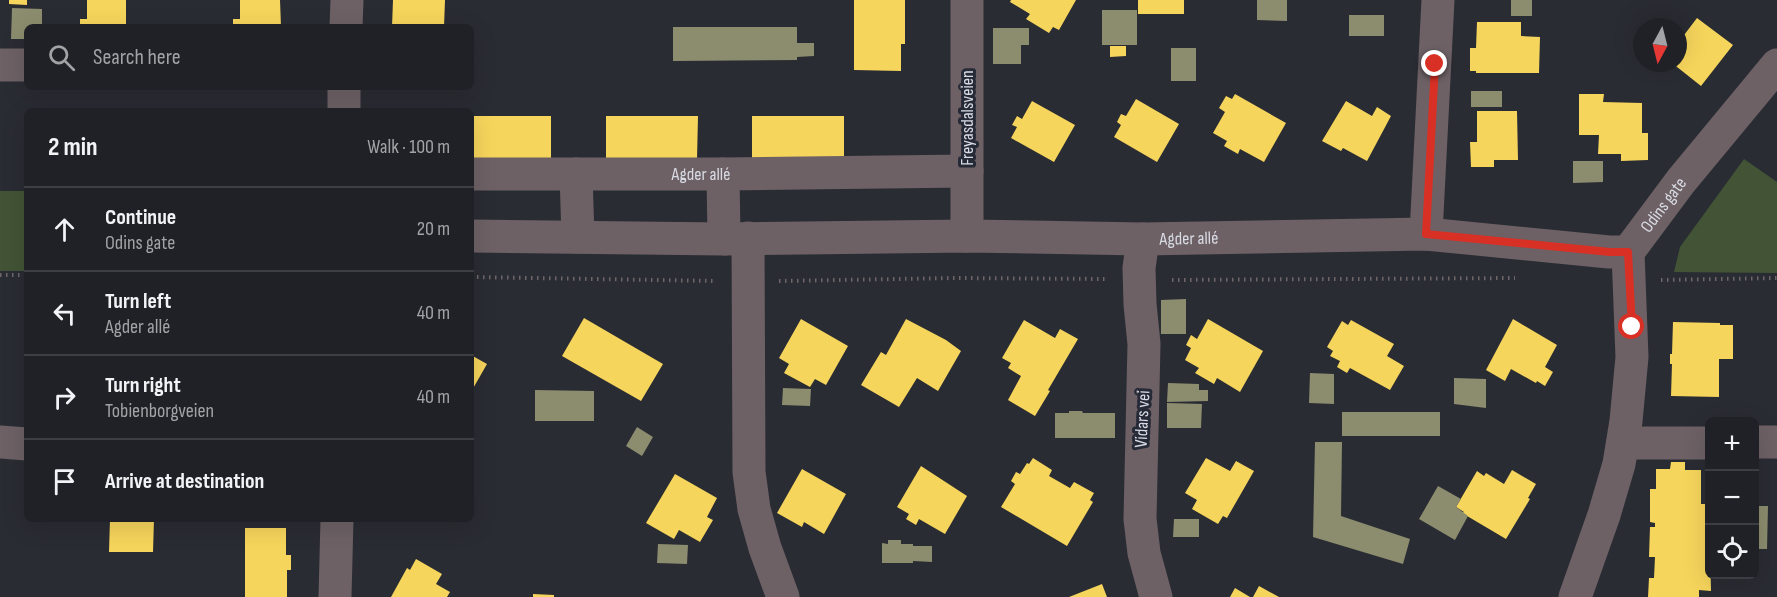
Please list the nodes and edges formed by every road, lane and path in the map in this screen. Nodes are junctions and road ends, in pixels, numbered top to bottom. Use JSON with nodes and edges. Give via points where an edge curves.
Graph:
{"nodes":[{"id":1,"x":347,"y":0,"type":"edge"},
{"id":2,"x":967,"y":0,"type":"edge"},
{"id":3,"x":1438,"y":0,"type":"edge"},
{"id":4,"x":346,"y":24,"type":"edge"},
{"id":5,"x":24,"y":64,"type":"edge"},
{"id":6,"x":0,"y":65,"type":"edge"},
{"id":7,"x":1777,"y":65,"type":"edge"},
{"id":8,"x":344,"y":90,"type":"edge"},
{"id":9,"x":344,"y":108,"type":"edge"},
{"id":10,"x":967,"y":171,"type":"junction"},
{"id":11,"x":474,"y":174,"type":"edge"},
{"id":12,"x":576,"y":174,"type":"junction"},
{"id":13,"x":723,"y":174,"type":"junction"},
{"id":14,"x":1426,"y":234,"type":"junction"},
{"id":15,"x":474,"y":236,"type":"edge"},
{"id":16,"x":967,"y":236,"type":"junction"},
{"id":17,"x":578,"y":237,"type":"junction"},
{"id":18,"x":736,"y":239,"type":"junction"},
{"id":19,"x":1143,"y":239,"type":"junction"},
{"id":20,"x":1628,"y":252,"type":"junction"},
{"id":21,"x":0,"y":275,"type":"edge"},
{"id":22,"x":24,"y":275,"type":"edge"},
{"id":23,"x":0,"y":442,"type":"edge"},
{"id":24,"x":1759,"y":442,"type":"edge"},
{"id":25,"x":1777,"y":442,"type":"edge"},
{"id":26,"x":1623,"y":443,"type":"junction"},
{"id":27,"x":1705,"y":443,"type":"edge"},
{"id":28,"x":24,"y":444,"type":"edge"},
{"id":29,"x":337,"y":522,"type":"edge"},
{"id":30,"x":782,"y":592,"type":"edge"},
{"id":31,"x":335,"y":597,"type":"edge"},
{"id":32,"x":1156,"y":597,"type":"edge"},
{"id":33,"x":1575,"y":597,"type":"edge"}],
"edges":[{"from":1,"to":4,"type":"street"},
{"from":2,"to":10,"type":"street","name":"Freyasdalsveien"},
{"from":3,"to":14,"type":"street"},
{"from":5,"to":6,"type":"street"},
{"from":7,"to":20,"type":"street","name":"Odins gate"},
{"from":8,"to":9,"type":"street"},
{"from":10,"to":13,"type":"street","name":"Agder allé"},
{"from":10,"to":16,"type":"street","name":"Freyasdalsveien"},
{"from":11,"to":12,"type":"street","name":"Agder allé"},
{"from":12,"to":13,"type":"street","name":"Agder allé"},
{"from":12,"to":17,"type":"street"},
{"from":13,"to":18,"type":"street"},
{"from":14,"to":19,"type":"street","name":"Agder allé"},
{"from":14,"to":20,"type":"street","name":"Agder allé"},
{"from":15,"to":17,"type":"street","name":"Agder allé"},
{"from":16,"to":18,"type":"street","name":"Agder allé"},
{"from":16,"to":19,"type":"street","name":"Agder allé"},
{"from":17,"to":18,"type":"street","name":"Agder allé"},
{"from":18,"to":30,"type":"street","via":[[749,472],[754,509]]},
{"from":19,"to":32,"type":"street","name":"Vidars vei","via":[[1139,268],[1144,344],[1140,519]]},
{"from":20,"to":26,"type":"street","via":[[1632,357]]},
{"from":21,"to":22,"type":"path"},
{"from":23,"to":28,"type":"street"},
{"from":24,"to":25,"type":"street"},
{"from":26,"to":27,"type":"street"},
{"from":26,"to":33,"type":"street","via":[[1604,515]]},
{"from":29,"to":31,"type":"street"}]}
